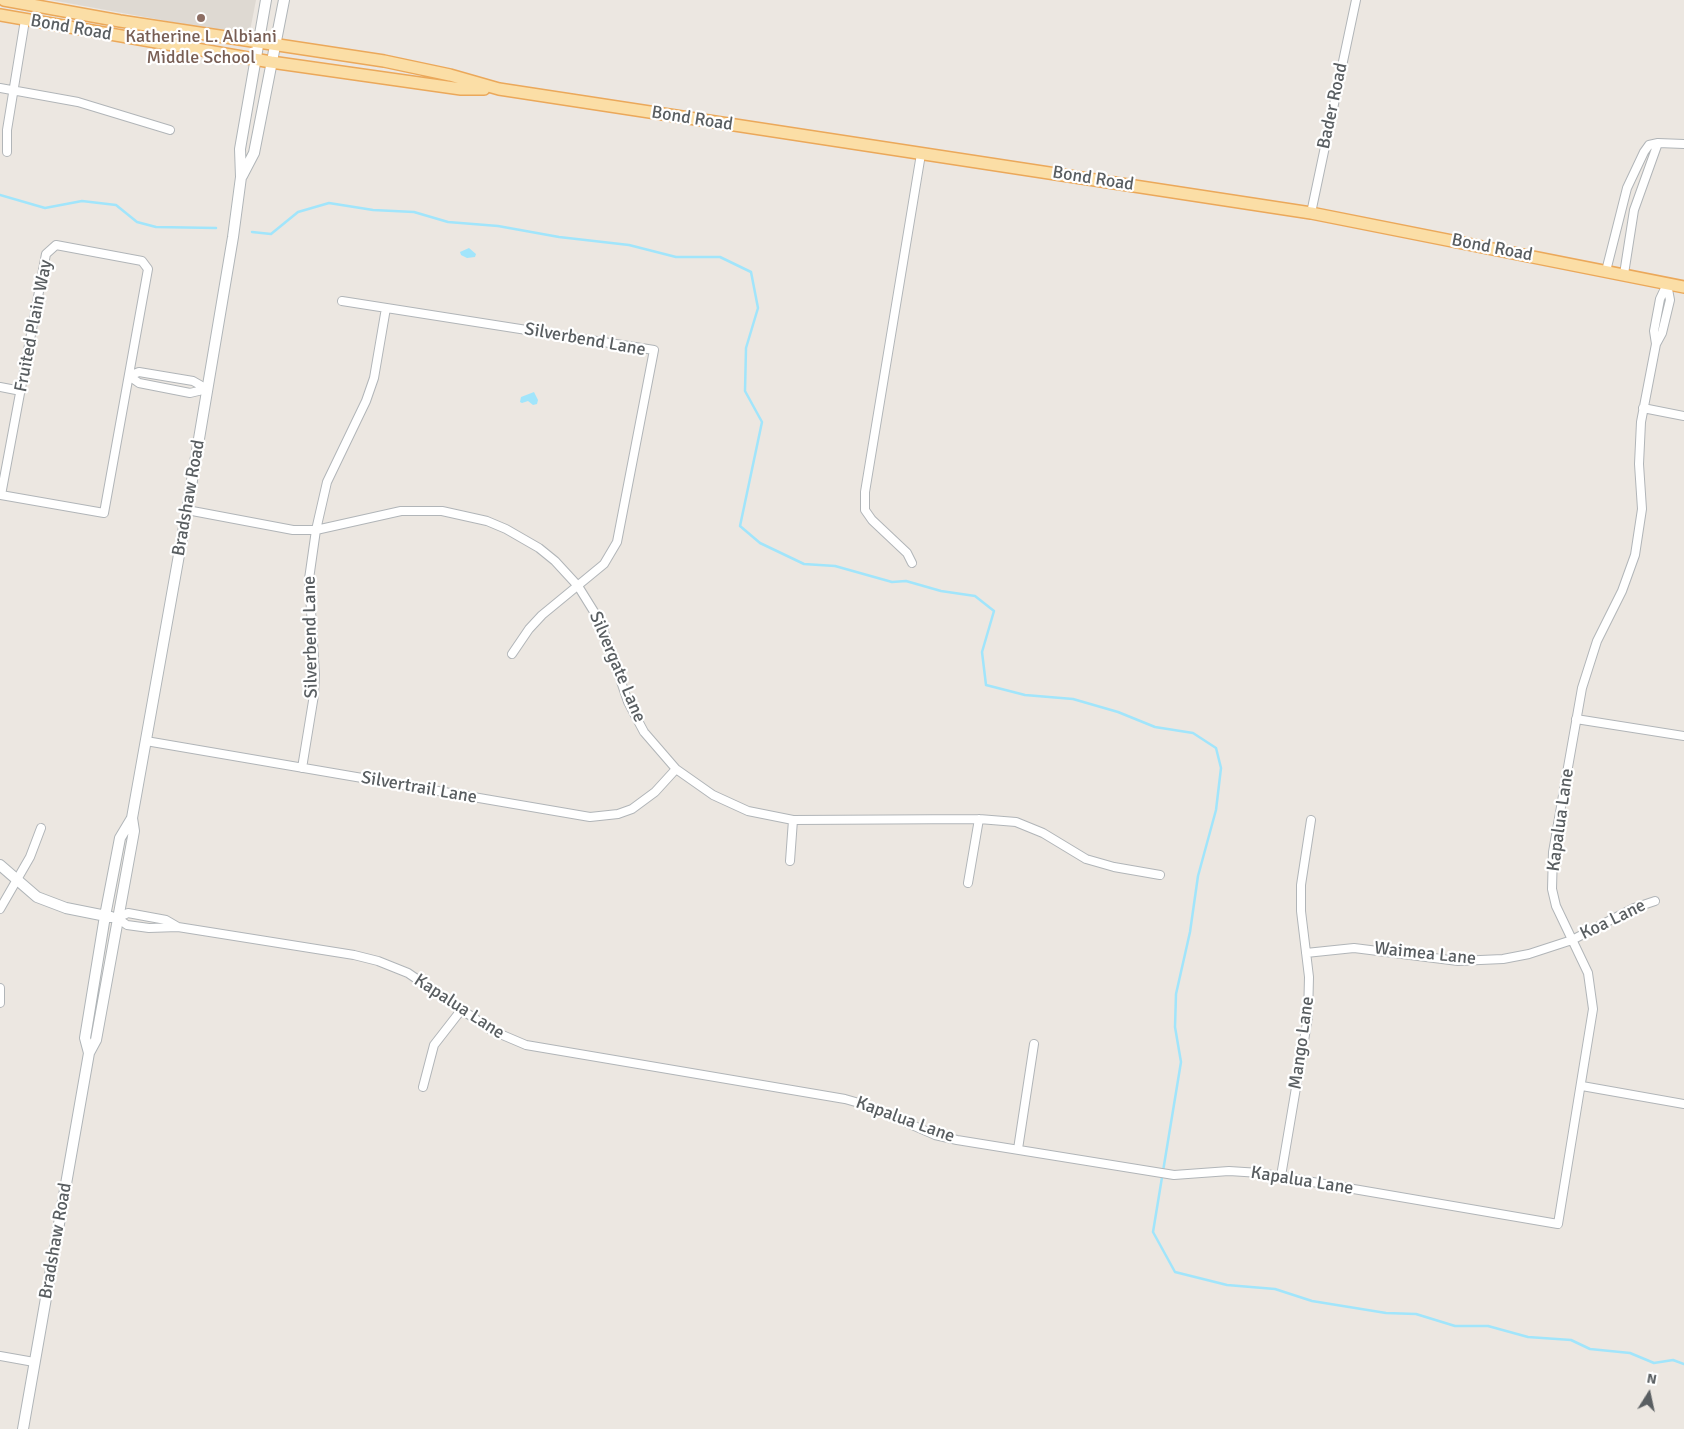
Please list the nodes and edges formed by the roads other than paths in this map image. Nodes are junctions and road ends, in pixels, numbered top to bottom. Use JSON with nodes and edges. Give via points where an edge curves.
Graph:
{"nodes":[{"id":1,"x":4,"y":0,"type":"edge"},
{"id":2,"x":266,"y":0,"type":"edge"},
{"id":3,"x":284,"y":0,"type":"edge"},
{"id":4,"x":1356,"y":0,"type":"edge"},
{"id":5,"x":0,"y":15,"type":"edge"},
{"id":6,"x":25,"y":20,"type":"junction"},
{"id":7,"x":259,"y":42,"type":"junction"},
{"id":8,"x":276,"y":45,"type":"junction"},
{"id":9,"x":256,"y":60,"type":"junction"},
{"id":10,"x":271,"y":62,"type":"junction"},
{"id":11,"x":433,"y":72,"type":"junction"},
{"id":12,"x":361,"y":75,"type":"junction"},
{"id":13,"x":0,"y":88,"type":"edge"},
{"id":14,"x":14,"y":90,"type":"junction"},
{"id":15,"x":499,"y":90,"type":"junction"},
{"id":16,"x":170,"y":130,"type":"dead end"},
{"id":17,"x":1658,"y":143,"type":"junction"},
{"id":18,"x":1684,"y":144,"type":"edge"},
{"id":19,"x":6,"y":152,"type":"dead end"},
{"id":20,"x":921,"y":154,"type":"junction"},
{"id":21,"x":241,"y":177,"type":"junction"},
{"id":22,"x":1311,"y":213,"type":"junction"},
{"id":23,"x":1606,"y":271,"type":"junction"},
{"id":24,"x":1624,"y":274,"type":"junction"},
{"id":25,"x":1667,"y":284,"type":"junction"},
{"id":26,"x":1684,"y":287,"type":"edge"},
{"id":27,"x":342,"y":300,"type":"dead end"},
{"id":28,"x":386,"y":308,"type":"junction"},
{"id":29,"x":129,"y":376,"type":"junction"},
{"id":30,"x":0,"y":387,"type":"edge"},
{"id":31,"x":207,"y":389,"type":"junction"},
{"id":32,"x":21,"y":391,"type":"junction"},
{"id":33,"x":1643,"y":408,"type":"junction"},
{"id":34,"x":1684,"y":416,"type":"edge"},
{"id":35,"x":1,"y":495,"type":"edge"},
{"id":36,"x":187,"y":510,"type":"junction"},
{"id":37,"x":316,"y":530,"type":"junction"},
{"id":38,"x":912,"y":563,"type":"dead end"},
{"id":39,"x":578,"y":586,"type":"junction"},
{"id":40,"x":512,"y":654,"type":"dead end"},
{"id":41,"x":1576,"y":719,"type":"junction"},
{"id":42,"x":1684,"y":736,"type":"edge"},
{"id":43,"x":146,"y":741,"type":"junction"},
{"id":44,"x":302,"y":768,"type":"junction"},
{"id":45,"x":676,"y":769,"type":"junction"},
{"id":46,"x":132,"y":818,"type":"junction"},
{"id":47,"x":979,"y":819,"type":"junction"},
{"id":48,"x":793,"y":820,"type":"junction"},
{"id":49,"x":1311,"y":820,"type":"dead end"},
{"id":50,"x":41,"y":828,"type":"dead end"},
{"id":51,"x":790,"y":861,"type":"dead end"},
{"id":52,"x":0,"y":865,"type":"edge"},
{"id":53,"x":1160,"y":875,"type":"dead end"},
{"id":54,"x":17,"y":880,"type":"junction"},
{"id":55,"x":968,"y":883,"type":"dead end"},
{"id":56,"x":1655,"y":901,"type":"dead end"},
{"id":57,"x":0,"y":909,"type":"edge"},
{"id":58,"x":105,"y":916,"type":"junction"},
{"id":59,"x":117,"y":918,"type":"junction"},
{"id":60,"x":1572,"y":940,"type":"junction"},
{"id":61,"x":1306,"y":953,"type":"junction"},
{"id":62,"x":0,"y":988,"type":"edge"},
{"id":63,"x":0,"y":1003,"type":"edge"},
{"id":64,"x":462,"y":1009,"type":"junction"},
{"id":65,"x":1034,"y":1044,"type":"dead end"},
{"id":66,"x":89,"y":1054,"type":"junction"},
{"id":67,"x":1582,"y":1086,"type":"junction"},
{"id":68,"x":423,"y":1087,"type":"dead end"},
{"id":69,"x":1684,"y":1104,"type":"edge"},
{"id":70,"x":1018,"y":1149,"type":"junction"},
{"id":71,"x":1281,"y":1176,"type":"junction"},
{"id":72,"x":0,"y":1356,"type":"edge"},
{"id":73,"x":34,"y":1362,"type":"junction"},
{"id":74,"x":23,"y":1429,"type":"edge"}],
"edges":[{"from":1,"to":7,"type":"main road","name":"Bond Road"},
{"from":2,"to":7,"type":"main road","name":"Bradshaw Road"},
{"from":3,"to":8,"type":"main road","name":"Bradshaw Road"},
{"from":4,"to":22,"type":"street","name":"Bader Road"},
{"from":5,"to":6,"type":"main road","name":"Bond Road"},
{"from":6,"to":9,"type":"main road","name":"Bond Road"},
{"from":6,"to":14,"type":"street"},
{"from":7,"to":8,"type":"main road","name":"Bond Road"},
{"from":7,"to":9,"type":"main road","name":"Bradshaw Road"},
{"from":8,"to":10,"type":"main road","name":"Bradshaw Road"},
{"from":8,"to":11,"type":"main road","name":"Bond Road","via":[[384,61]]},
{"from":9,"to":10,"type":"main road","name":"Bond Road"},
{"from":9,"to":21,"type":"main road","name":"Bradshaw Road","via":[[240,149]]},
{"from":10,"to":12,"type":"main road","name":"Bond Road"},
{"from":10,"to":21,"type":"main road","name":"Bradshaw Road","via":[[254,152]]},
{"from":11,"to":12,"type":"main road","via":[[424,78],[388,73]]},
{"from":11,"to":15,"type":"main road","name":"Bond Road"},
{"from":12,"to":15,"type":"main road","name":"Bond Road","via":[[462,89]]},
{"from":13,"to":14,"type":"street"},
{"from":14,"to":16,"type":"street","via":[[78,102]]},
{"from":14,"to":19,"type":"street"},
{"from":15,"to":20,"type":"main road","name":"Bond Road"},
{"from":17,"to":18,"type":"street"},
{"from":17,"to":23,"type":"street","via":[[1644,152],[1627,188]]},
{"from":17,"to":24,"type":"street","via":[[1636,204]]},
{"from":20,"to":22,"type":"main road","name":"Bond Road"},
{"from":20,"to":38,"type":"street","via":[[865,492],[865,510],[907,553]]},
{"from":21,"to":31,"type":"main road","name":"Bradshaw Road"},
{"from":22,"to":23,"type":"main road","name":"Bond Road"},
{"from":23,"to":24,"type":"main road","name":"Bond Road"},
{"from":24,"to":25,"type":"main road","name":"Bond Road"},
{"from":25,"to":26,"type":"main road","name":"Bond Road"},
{"from":25,"to":33,"type":"street","name":"Kapalua Lane","via":[[1660,299],[1654,331],[1656,344]]},
{"from":27,"to":28,"type":"street","name":"Silverbend Lane"},
{"from":28,"to":37,"type":"street","name":"Silverbend Lane","via":[[374,378],[329,476]]},
{"from":28,"to":39,"type":"street","name":"Silverbend Lane","via":[[654,350],[619,537],[604,564]]},
{"from":29,"to":31,"type":"street","via":[[139,383],[190,393]]},
{"from":29,"to":31,"type":"street","via":[[139,372],[193,380]]},
{"from":29,"to":32,"type":"street","name":"Fruited Plain Way","via":[[148,269],[142,261],[56,245],[46,254]]},
{"from":29,"to":35,"type":"street","via":[[104,513]]},
{"from":30,"to":32,"type":"street"},
{"from":31,"to":36,"type":"main road","name":"Bradshaw Road"},
{"from":32,"to":35,"type":"street","name":"Fruited Plain Way"},
{"from":33,"to":34,"type":"street"},
{"from":33,"to":41,"type":"street","name":"Kapalua Lane","via":[[1639,443],[1642,509],[1635,555],[1590,660]]},
{"from":36,"to":37,"type":"street","name":"Silvergate Lane","via":[[293,530]]},
{"from":36,"to":43,"type":"main road","name":"Bradshaw Road"},
{"from":37,"to":39,"type":"street","name":"Silvergate Lane","via":[[401,510],[466,515],[493,523],[524,538],[555,561]]},
{"from":37,"to":44,"type":"street","name":"Silverbend Lane","via":[[308,579],[314,695]]},
{"from":39,"to":40,"type":"street","via":[[542,615]]},
{"from":39,"to":45,"type":"street","name":"Silvergate Lane","via":[[601,623],[635,717],[654,746]]},
{"from":41,"to":42,"type":"street"},
{"from":41,"to":60,"type":"street","name":"Kapalua Lane","via":[[1551,870],[1556,906]]},
{"from":43,"to":44,"type":"street","name":"Silvertrail Lane"},
{"from":43,"to":46,"type":"main road","name":"Bradshaw Road"},
{"from":44,"to":45,"type":"street","name":"Silvertrail Lane","via":[[590,816],[632,809],[655,792]]},
{"from":45,"to":48,"type":"street","name":"Silvergate Lane","via":[[728,803],[771,817]]},
{"from":46,"to":58,"type":"main road","name":"Bradshaw Road","via":[[120,838]]},
{"from":46,"to":59,"type":"main road","name":"Bradshaw Road","via":[[134,831]]},
{"from":47,"to":48,"type":"street","name":"Silvergate Lane"},
{"from":47,"to":53,"type":"street","name":"Silvergate Lane","via":[[999,819],[1029,826],[1086,859]]},
{"from":47,"to":55,"type":"street"},
{"from":48,"to":51,"type":"street"},
{"from":49,"to":61,"type":"street","name":"Mango Lane","via":[[1301,885]]},
{"from":50,"to":54,"type":"street"},
{"from":52,"to":54,"type":"main road"},
{"from":54,"to":57,"type":"street"},
{"from":54,"to":58,"type":"main road","via":[[37,897],[66,908]]},
{"from":56,"to":60,"type":"street","name":"Koa Lane","via":[[1634,908]]},
{"from":58,"to":59,"type":"main road"},
{"from":58,"to":66,"type":"main road","name":"Bradshaw Road","via":[[85,1038]]},
{"from":59,"to":64,"type":"street","name":"Kapalua Lane","via":[[128,913],[166,920],[178,927],[378,961],[408,973]]},
{"from":59,"to":66,"type":"main road","name":"Bradshaw Road","via":[[96,1040]]},
{"from":60,"to":61,"type":"street","name":"Waimea Lane","via":[[1529,954],[1476,961],[1354,948]]},
{"from":60,"to":67,"type":"street","name":"Kapalua Lane","via":[[1588,973],[1592,991],[1592,1022]]},
{"from":61,"to":71,"type":"street","name":"Mango Lane","via":[[1308,1017]]},
{"from":62,"to":63,"type":"street"},
{"from":64,"to":68,"type":"street","via":[[434,1045]]},
{"from":64,"to":70,"type":"street","name":"Kapalua Lane","via":[[493,1030],[526,1045],[845,1099],[935,1135]]},
{"from":65,"to":70,"type":"street"},
{"from":66,"to":73,"type":"main road","name":"Bradshaw Road"},
{"from":67,"to":69,"type":"street"},
{"from":67,"to":71,"type":"street","name":"Kapalua Lane","via":[[1558,1224]]},
{"from":70,"to":71,"type":"street","name":"Kapalua Lane","via":[[1174,1175],[1229,1171]]},
{"from":72,"to":73,"type":"street"},
{"from":73,"to":74,"type":"main road","name":"Bradshaw Road"}]}
